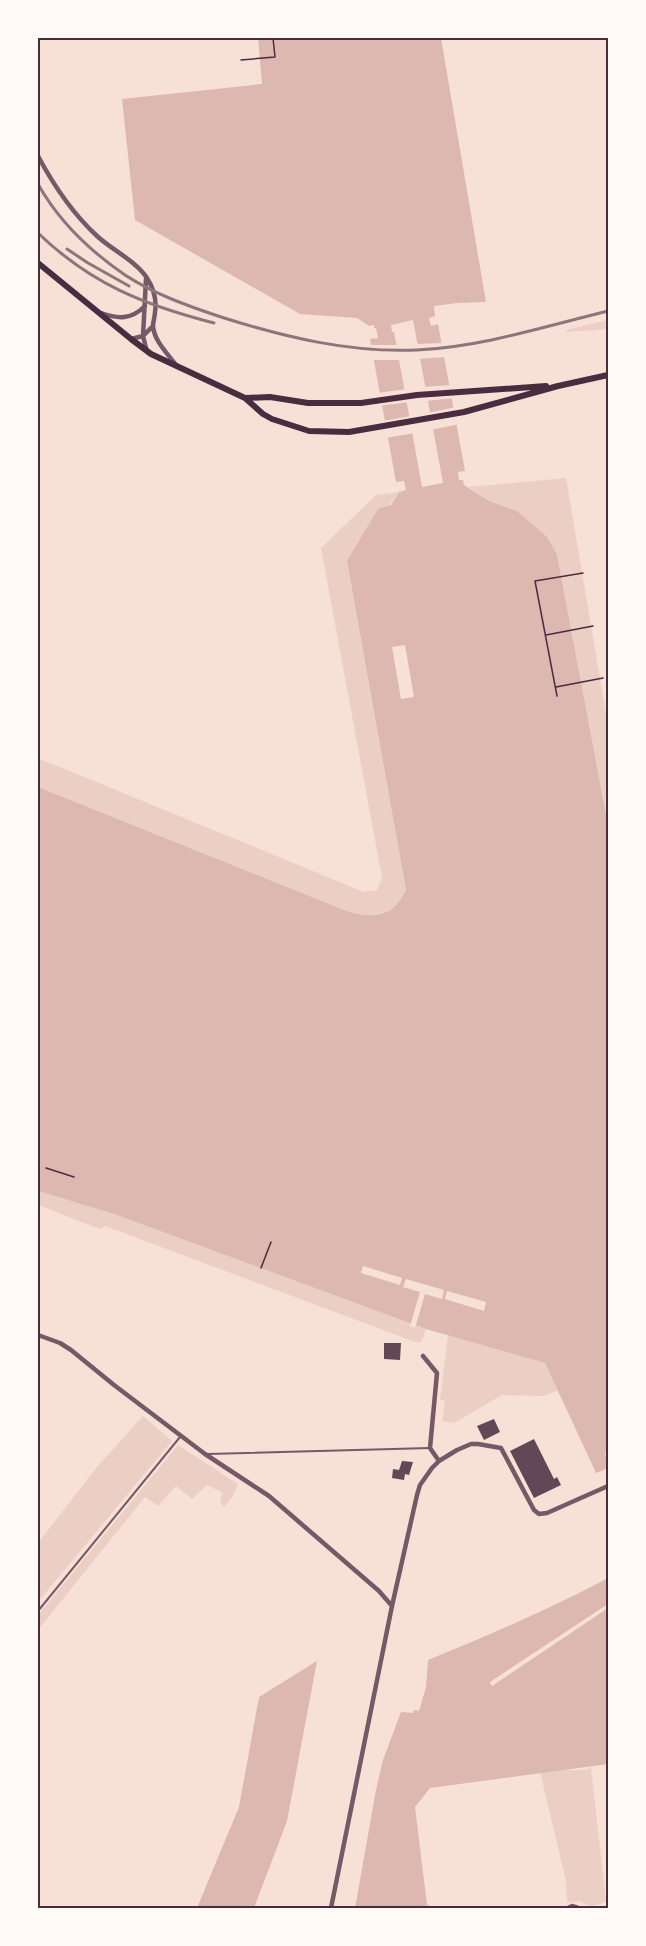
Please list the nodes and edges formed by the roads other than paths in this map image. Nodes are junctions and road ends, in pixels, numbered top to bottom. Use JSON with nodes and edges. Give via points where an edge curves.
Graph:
{"nodes":[{"id":1,"x":38,"y":156,"type":"edge"},
{"id":2,"x":38,"y":263,"type":"edge"},
{"id":3,"x":146,"y":277,"type":"junction"},
{"id":4,"x":145,"y":306,"type":"junction"},
{"id":5,"x":95,"y":311,"type":"junction"},
{"id":6,"x":153,"y":326,"type":"junction"},
{"id":7,"x":143,"y":336,"type":"junction"},
{"id":8,"x":130,"y":339,"type":"junction"},
{"id":9,"x":147,"y":351,"type":"junction"},
{"id":10,"x":178,"y":367,"type":"junction"},
{"id":11,"x":609,"y":375,"type":"edge"},
{"id":12,"x":558,"y":386,"type":"junction"},
{"id":13,"x":245,"y":398,"type":"junction"},
{"id":14,"x":38,"y":1335,"type":"edge"},
{"id":15,"x":423,"y":1356,"type":"dead end"},
{"id":16,"x":181,"y":1436,"type":"junction"},
{"id":17,"x":430,"y":1448,"type":"junction"},
{"id":18,"x":205,"y":1455,"type":"junction"},
{"id":19,"x":439,"y":1461,"type":"junction"},
{"id":20,"x":609,"y":1486,"type":"edge"},
{"id":21,"x":392,"y":1606,"type":"junction"},
{"id":22,"x":38,"y":1611,"type":"edge"},
{"id":23,"x":331,"y":1908,"type":"edge"},
{"id":24,"x":568,"y":1908,"type":"edge"},
{"id":25,"x":578,"y":1908,"type":"edge"}],
"edges":[{"from":1,"to":3,"type":"street","via":[[71,209]]},
{"from":2,"to":5,"type":"main road"},
{"from":3,"to":4,"type":"street"},
{"from":3,"to":6,"type":"street","via":[[155,299]]},
{"from":4,"to":5,"type":"street","via":[[124,318]]},
{"from":4,"to":7,"type":"street"},
{"from":5,"to":8,"type":"main road"},
{"from":6,"to":7,"type":"street"},
{"from":6,"to":10,"type":"street","via":[[160,344]]},
{"from":7,"to":8,"type":"street"},
{"from":7,"to":9,"type":"street"},
{"from":8,"to":9,"type":"main road"},
{"from":9,"to":10,"type":"main road"},
{"from":10,"to":13,"type":"main road"},
{"from":11,"to":12,"type":"main road"},
{"from":12,"to":13,"type":"main road","via":[[370,401],[308,403]]},
{"from":12,"to":13,"type":"main road","via":[[464,412],[343,432],[282,423],[263,414]]},
{"from":14,"to":16,"type":"street","via":[[71,1350]]},
{"from":15,"to":17,"type":"street","via":[[438,1378]]},
{"from":16,"to":18,"type":"street"},
{"from":16,"to":22,"type":"lane"},
{"from":17,"to":18,"type":"lane"},
{"from":17,"to":19,"type":"street"},
{"from":18,"to":21,"type":"street","via":[[282,1506]]},
{"from":19,"to":20,"type":"street","via":[[471,1444],[499,1446],[539,1514]]},
{"from":19,"to":21,"type":"street","via":[[425,1477],[417,1495]]},
{"from":21,"to":23,"type":"street"},
{"from":24,"to":25,"type":"street"}]}
